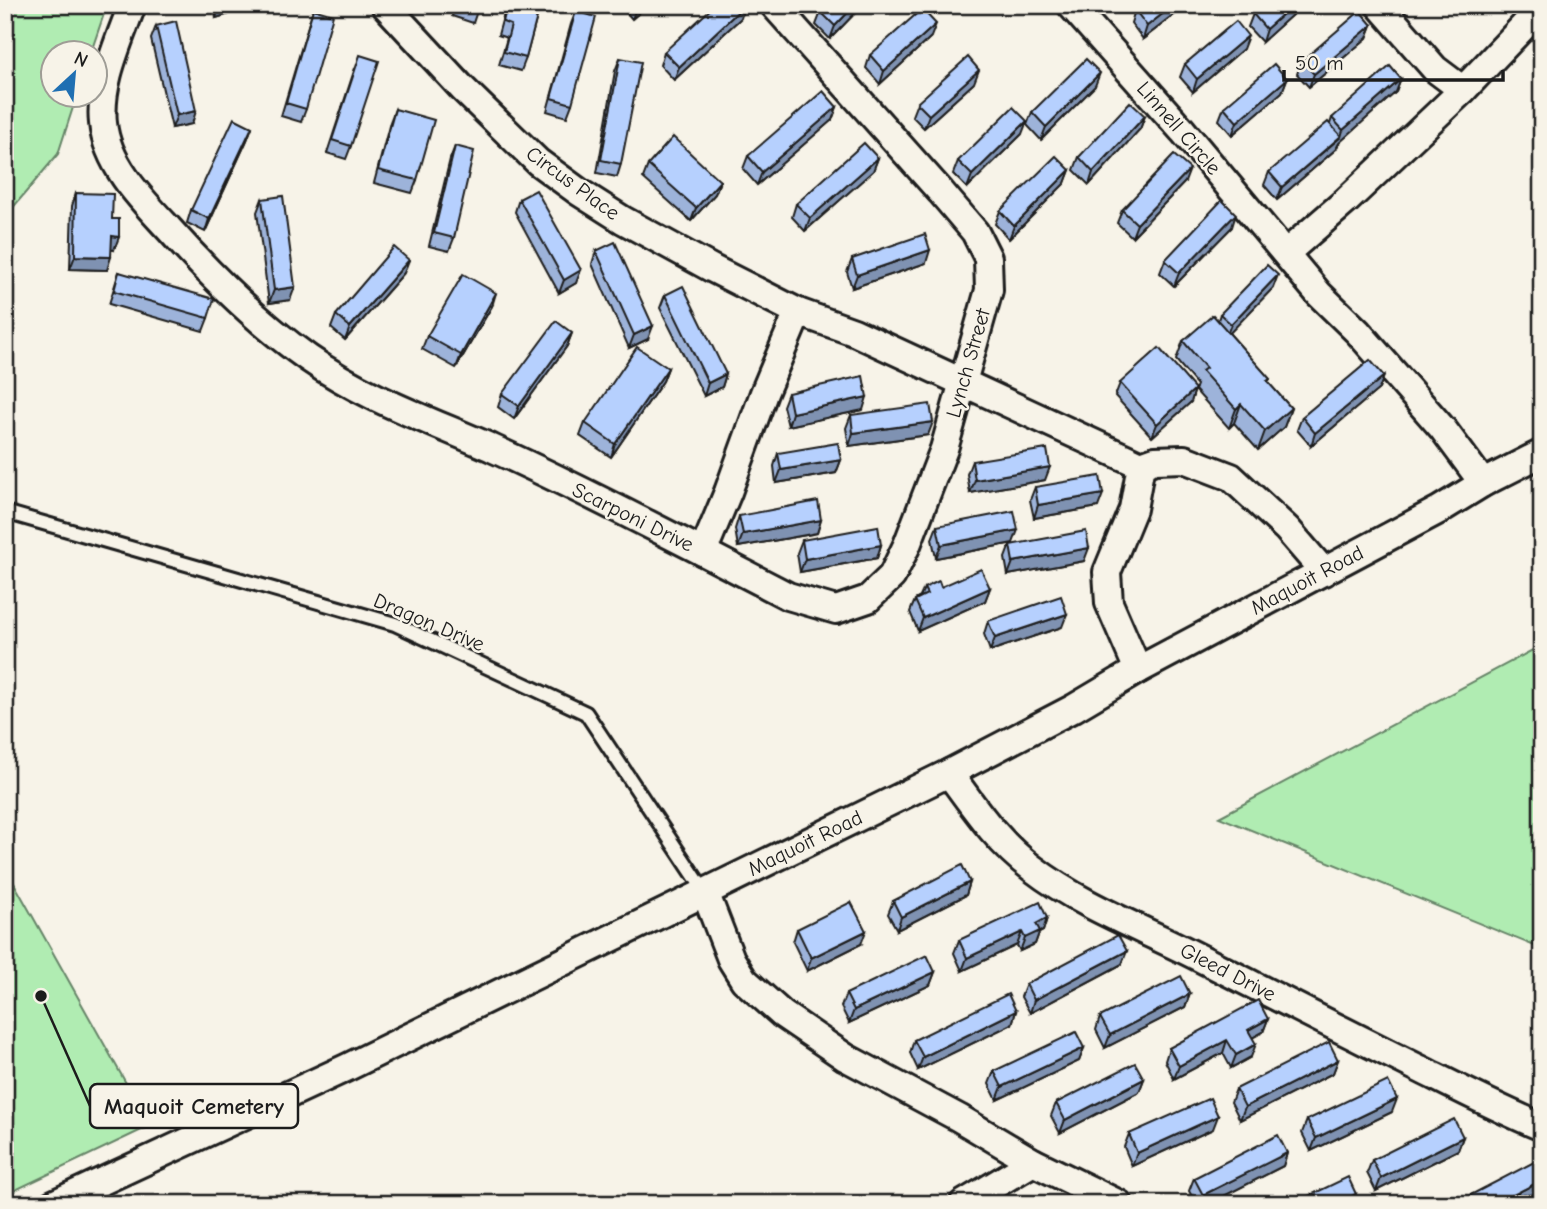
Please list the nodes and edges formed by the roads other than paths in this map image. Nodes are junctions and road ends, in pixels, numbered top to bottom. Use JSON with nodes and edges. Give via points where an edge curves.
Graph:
{"nodes":[{"id":1,"x":132,"y":5,"type":"edge"},
{"id":2,"x":385,"y":5,"type":"edge"},
{"id":3,"x":774,"y":5,"type":"edge"},
{"id":4,"x":1071,"y":5,"type":"edge"},
{"id":5,"x":1379,"y":5,"type":"edge"},
{"id":6,"x":1542,"y":7,"type":"edge"},
{"id":7,"x":1463,"y":90,"type":"junction"},
{"id":8,"x":1286,"y":253,"type":"junction"},
{"id":9,"x":799,"y":312,"type":"junction"},
{"id":10,"x":963,"y":382,"type":"junction"},
{"id":11,"x":1542,"y":453,"type":"edge"},
{"id":12,"x":1141,"y":465,"type":"junction"},
{"id":13,"x":1483,"y":483,"type":"junction"},
{"id":14,"x":5,"y":512,"type":"edge"},
{"id":15,"x":703,"y":552,"type":"junction"},
{"id":16,"x":1324,"y":572,"type":"junction"},
{"id":17,"x":1138,"y":670,"type":"junction"},
{"id":18,"x":949,"y":773,"type":"junction"},
{"id":19,"x":705,"y":892,"type":"junction"},
{"id":20,"x":1542,"y":1127,"type":"edge"},
{"id":21,"x":1033,"y":1162,"type":"junction"},
{"id":22,"x":53,"y":1204,"type":"edge"},
{"id":23,"x":963,"y":1204,"type":"edge"},
{"id":24,"x":1119,"y":1204,"type":"edge"}],
"edges":[{"from":1,"to":15,"type":"street","name":"Scarponi Drive","via":[[105,91],[103,123],[110,151],[123,175],[157,216],[268,328],[354,386]]},
{"from":2,"to":9,"type":"street","name":"Circus Place","via":[[538,162],[623,220]]},
{"from":3,"to":10,"type":"street","name":"Lynch Street","via":[[975,232],[988,258],[989,290]]},
{"from":4,"to":8,"type":"street","name":"Linnell Circle"},
{"from":5,"to":7,"type":"street","via":[[1434,69]]},
{"from":6,"to":7,"type":"street"},
{"from":7,"to":8,"type":"street"},
{"from":8,"to":13,"type":"street","name":"Linnell Circle","via":[[1443,429]]},
{"from":9,"to":10,"type":"street"},
{"from":9,"to":15,"type":"street","name":"Scarponi Drive"},
{"from":10,"to":12,"type":"street"},
{"from":10,"to":15,"type":"street","name":"Lynch Street","via":[[944,449],[907,545],[892,576],[868,599],[836,610],[788,596]]},
{"from":11,"to":13,"type":"street","name":"Maquoit Road"},
{"from":12,"to":16,"type":"street","via":[[1184,459],[1231,477],[1287,529]]},
{"from":12,"to":17,"type":"street","via":[[1133,509],[1107,572],[1109,603]]},
{"from":13,"to":16,"type":"street","name":"Maquoit Road"},
{"from":14,"to":19,"type":"lane","name":"Dragon Drive","via":[[395,624],[586,713]]},
{"from":16,"to":17,"type":"street","name":"Maquoit Road"},
{"from":17,"to":18,"type":"street","name":"Maquoit Road"},
{"from":18,"to":19,"type":"street","name":"Maquoit Road"},
{"from":18,"to":20,"type":"street","name":"Gleed Drive","via":[[1016,856],[1095,908]]},
{"from":19,"to":21,"type":"street","via":[[744,980],[782,1014],[845,1057]]},
{"from":19,"to":22,"type":"street","name":"Maquoit Road","via":[[346,1068]]},
{"from":21,"to":23,"type":"street"},
{"from":21,"to":24,"type":"street"}]}
